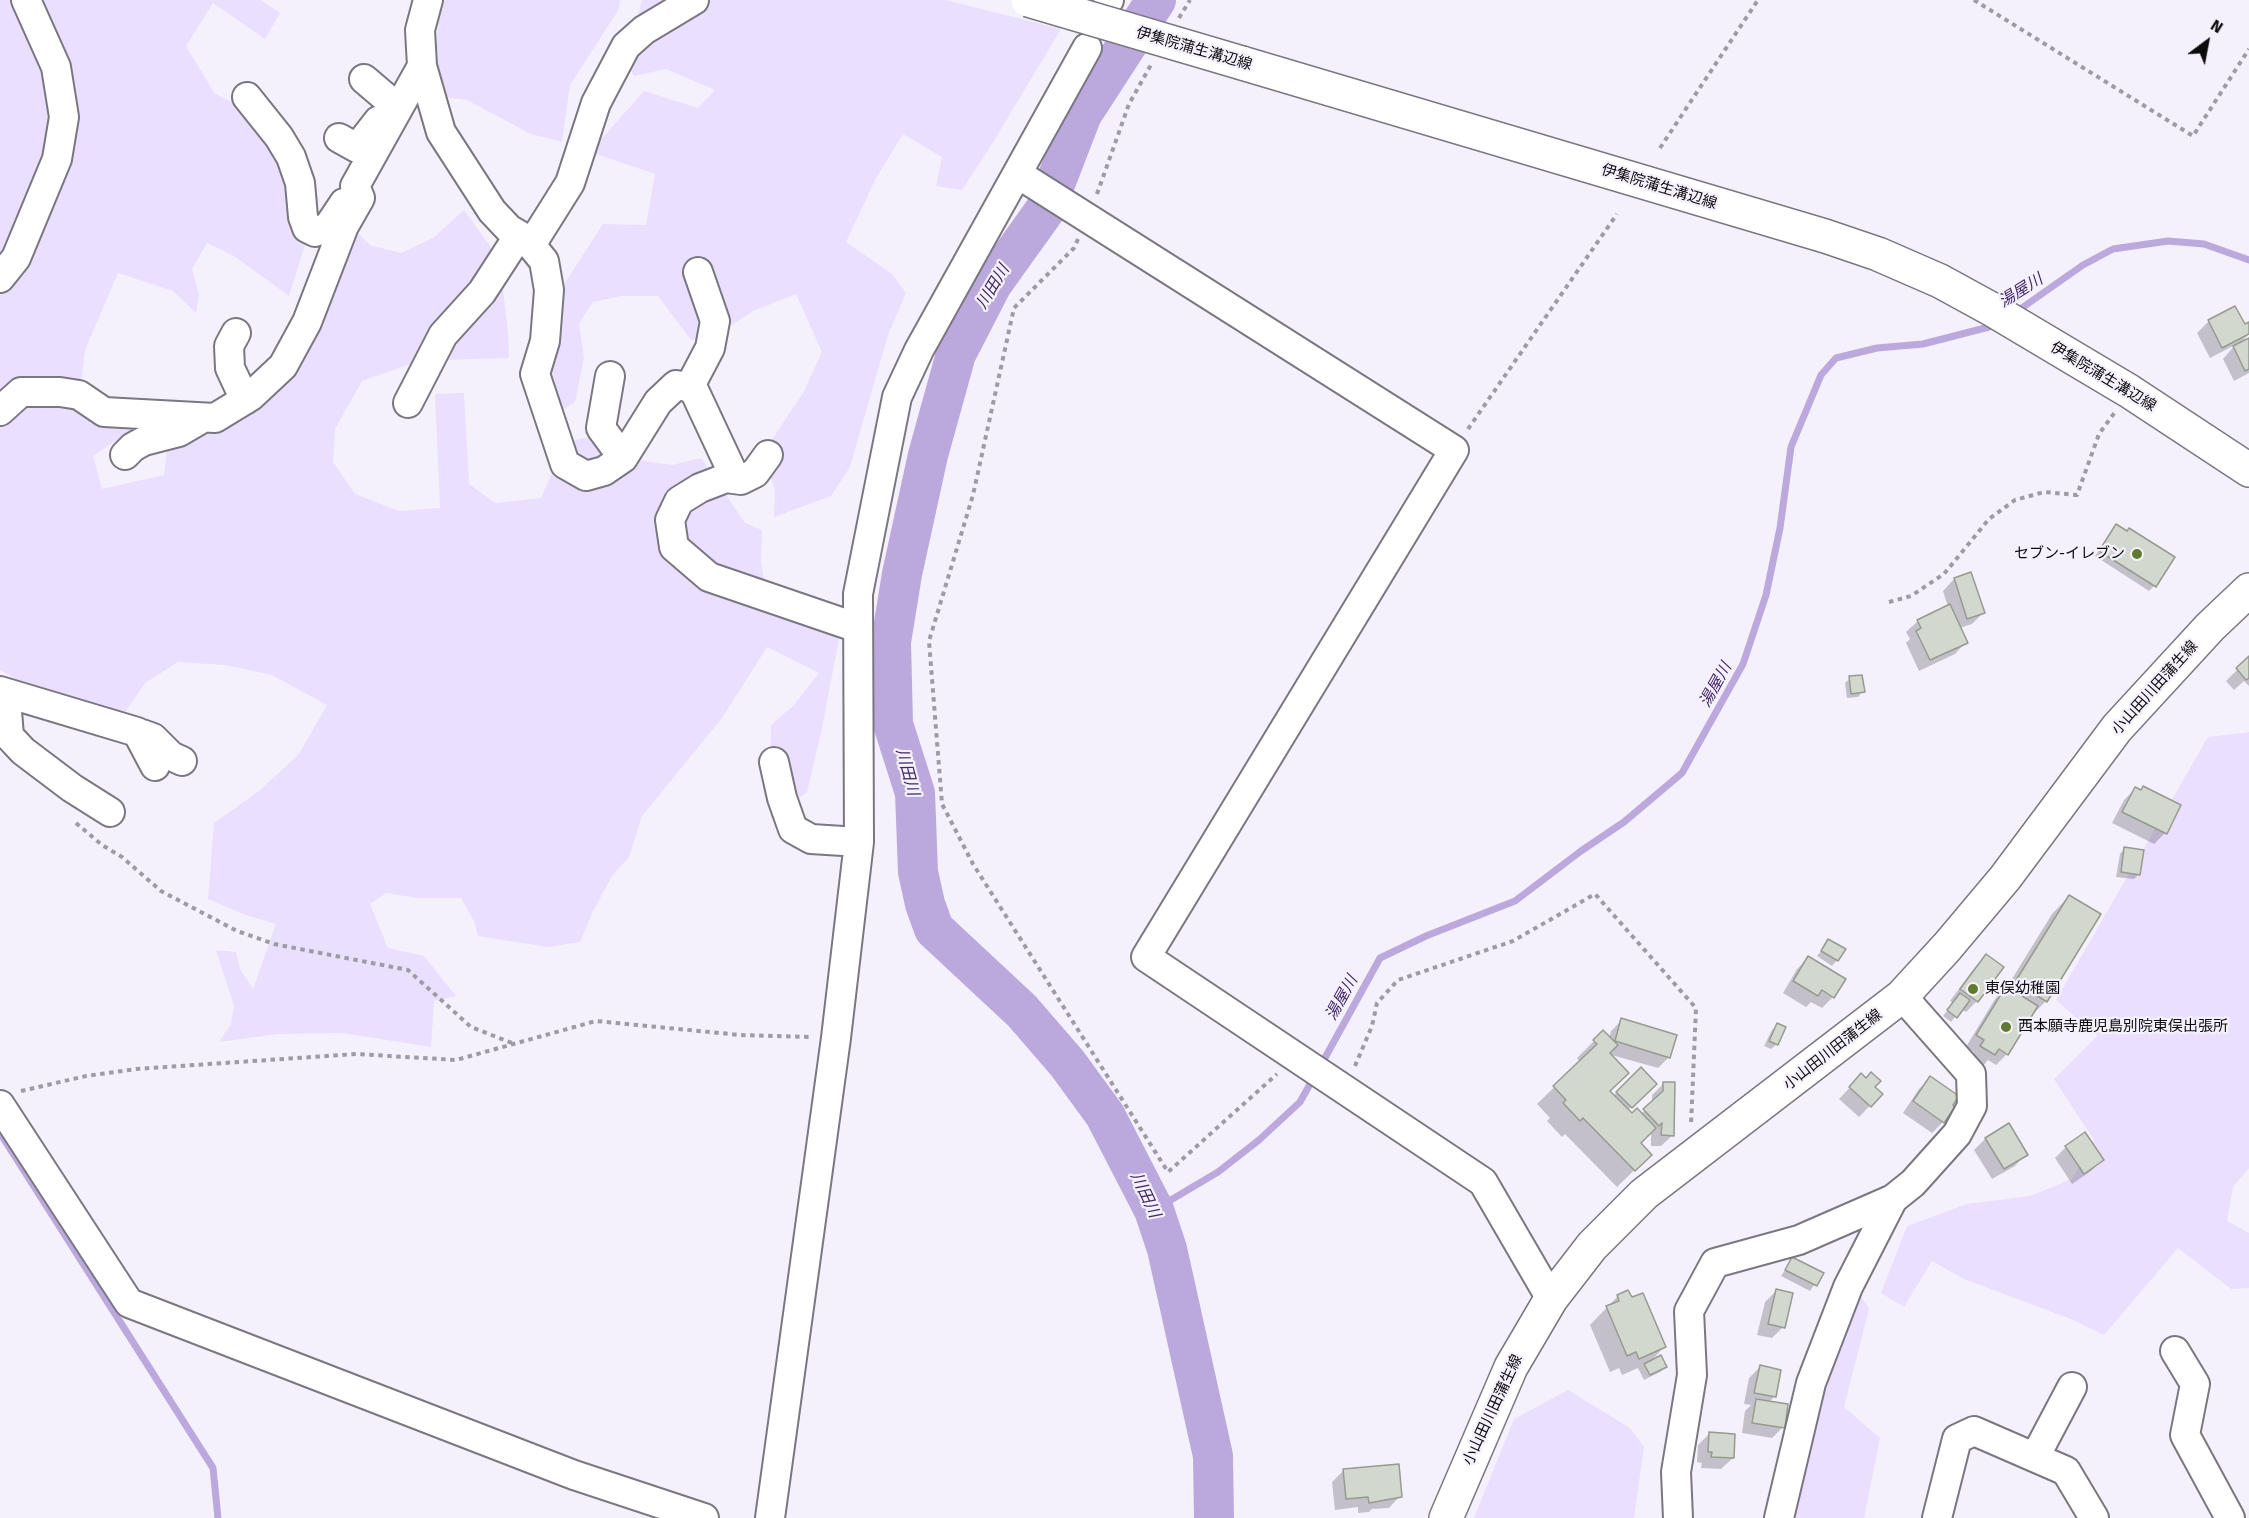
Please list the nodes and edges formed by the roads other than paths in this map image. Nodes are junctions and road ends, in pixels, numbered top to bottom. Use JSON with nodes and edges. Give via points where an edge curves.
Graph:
{"nodes":[{"id":1,"x":26,"y":0,"type":"edge"},
{"id":2,"x":428,"y":0,"type":"edge"},
{"id":3,"x":694,"y":0,"type":"edge"},
{"id":4,"x":1028,"y":0,"type":"edge"},
{"id":5,"x":1087,"y":48,"type":"dead end"},
{"id":6,"x":422,"y":66,"type":"junction"},
{"id":7,"x":364,"y":80,"type":"dead end"},
{"id":8,"x":247,"y":97,"type":"dead end"},
{"id":9,"x":396,"y":106,"type":"junction"},
{"id":10,"x":339,"y":138,"type":"dead end"},
{"id":11,"x":1018,"y":174,"type":"junction"},
{"id":12,"x":357,"y":192,"type":"junction"},
{"id":13,"x":363,"y":227,"type":"dead end"},
{"id":14,"x":525,"y":240,"type":"junction"},
{"id":15,"x":698,"y":272,"type":"dead end"},
{"id":16,"x":0,"y":278,"type":"edge"},
{"id":17,"x":236,"y":333,"type":"dead end"},
{"id":18,"x":610,"y":375,"type":"dead end"},
{"id":19,"x":689,"y":388,"type":"junction"},
{"id":20,"x":245,"y":400,"type":"junction"},
{"id":21,"x":408,"y":403,"type":"dead end"},
{"id":22,"x":0,"y":411,"type":"edge"},
{"id":23,"x":203,"y":418,"type":"junction"},
{"id":24,"x":125,"y":455,"type":"dead end"},
{"id":25,"x":768,"y":455,"type":"dead end"},
{"id":26,"x":622,"y":458,"type":"junction"},
{"id":27,"x":2249,"y":470,"type":"edge"},
{"id":28,"x":726,"y":478,"type":"junction"},
{"id":29,"x":2249,"y":590,"type":"edge"},
{"id":30,"x":858,"y":628,"type":"junction"},
{"id":31,"x":2,"y":703,"type":"edge"},
{"id":32,"x":33,"y":740,"type":"dead end"},
{"id":33,"x":774,"y":762,"type":"dead end"},
{"id":34,"x":169,"y":764,"type":"dead end"},
{"id":35,"x":110,"y":812,"type":"dead end"},
{"id":36,"x":859,"y":842,"type":"junction"},
{"id":37,"x":1902,"y":996,"type":"junction"},
{"id":38,"x":5,"y":1099,"type":"edge"},
{"id":39,"x":1893,"y":1199,"type":"junction"},
{"id":40,"x":1551,"y":1299,"type":"junction"},
{"id":41,"x":2175,"y":1351,"type":"dead end"},
{"id":42,"x":2072,"y":1387,"type":"dead end"},
{"id":43,"x":2035,"y":1457,"type":"junction"},
{"id":44,"x":704,"y":1518,"type":"edge"},
{"id":45,"x":770,"y":1518,"type":"edge"},
{"id":46,"x":1446,"y":1518,"type":"edge"},
{"id":47,"x":1678,"y":1518,"type":"edge"},
{"id":48,"x":1779,"y":1518,"type":"edge"},
{"id":49,"x":1937,"y":1518,"type":"edge"},
{"id":50,"x":2094,"y":1518,"type":"edge"},
{"id":51,"x":2230,"y":1518,"type":"edge"}],
"edges":[{"from":1,"to":16,"type":"street","via":[[56,66],[64,117],[57,159],[16,258]]},
{"from":2,"to":6,"type":"street","via":[[420,30]]},
{"from":3,"to":14,"type":"street","via":[[644,30],[626,46],[596,103],[570,183]]},
{"from":4,"to":27,"type":"main road","name":"伊集院蒲生溝辺線","bridge":true,"via":[[1878,254],[1993,310]]},
{"from":5,"to":11,"type":"street"},
{"from":6,"to":9,"type":"street"},
{"from":6,"to":14,"type":"street","via":[[441,132],[492,211]]},
{"from":7,"to":9,"type":"street"},
{"from":8,"to":12,"type":"street","via":[[291,157],[300,183],[307,228],[315,232],[328,227]]},
{"from":9,"to":10,"type":"street","via":[[357,148]]},
{"from":9,"to":12,"type":"street"},
{"from":11,"to":30,"type":"street","via":[[919,350],[897,397],[858,594]]},
{"from":11,"to":40,"type":"street","via":[[1454,450],[1146,957],[1483,1182]]},
{"from":12,"to":13,"type":"street"},
{"from":12,"to":20,"type":"street","via":[[307,322],[283,366]]},
{"from":14,"to":21,"type":"street","via":[[443,335]]},
{"from":14,"to":26,"type":"street","via":[[544,261],[549,290],[545,341],[534,374],[565,464],[586,476],[604,471]]},
{"from":15,"to":19,"type":"street","via":[[715,321],[710,348]]},
{"from":17,"to":20,"type":"street","via":[[229,346],[230,368]]},
{"from":18,"to":26,"type":"street","via":[[601,428]]},
{"from":19,"to":26,"type":"street","via":[[676,385],[658,402]]},
{"from":19,"to":28,"type":"street","via":[[693,388],[730,467]]},
{"from":20,"to":23,"type":"street","via":[[215,418]]},
{"from":22,"to":23,"type":"street","via":[[21,392],[60,392],[79,395],[104,412]]},
{"from":23,"to":24,"type":"street","via":[[179,432],[144,441]]},
{"from":25,"to":28,"type":"street","via":[[755,473],[741,480]]},
{"from":28,"to":30,"type":"street","via":[[679,501],[670,520],[674,547],[709,577]]},
{"from":29,"to":37,"type":"main road","name":"小山田川田蒲生線","via":[[2117,728],[2005,878]]},
{"from":30,"to":36,"type":"street"},
{"from":31,"to":32,"type":"street"},
{"from":31,"to":34,"type":"street","via":[[137,732]]},
{"from":31,"to":35,"type":"street","via":[[9,736],[23,751]]},
{"from":33,"to":36,"type":"street","via":[[792,829],[811,838]]},
{"from":36,"to":45,"type":"street"},
{"from":37,"to":39,"type":"street","via":[[1971,1074],[1971,1106],[1957,1134],[1913,1183]]},
{"from":37,"to":40,"type":"main road","name":"小山田川田蒲生線","via":[[1644,1194],[1592,1246]]},
{"from":38,"to":44,"type":"street","via":[[129,1302],[574,1476]]},
{"from":39,"to":47,"type":"street","via":[[1799,1240],[1715,1263],[1689,1311],[1692,1375],[1676,1472]]},
{"from":39,"to":48,"type":"street","via":[[1848,1287],[1811,1383]]},
{"from":40,"to":46,"type":"main road","name":"小山田川田蒲生線","via":[[1511,1367]]},
{"from":41,"to":51,"type":"street","via":[[2195,1384],[2185,1435]]},
{"from":42,"to":43,"type":"street"},
{"from":43,"to":49,"type":"street","via":[[1974,1431],[1957,1439]]},
{"from":43,"to":50,"type":"street","via":[[2066,1471]]}]}
